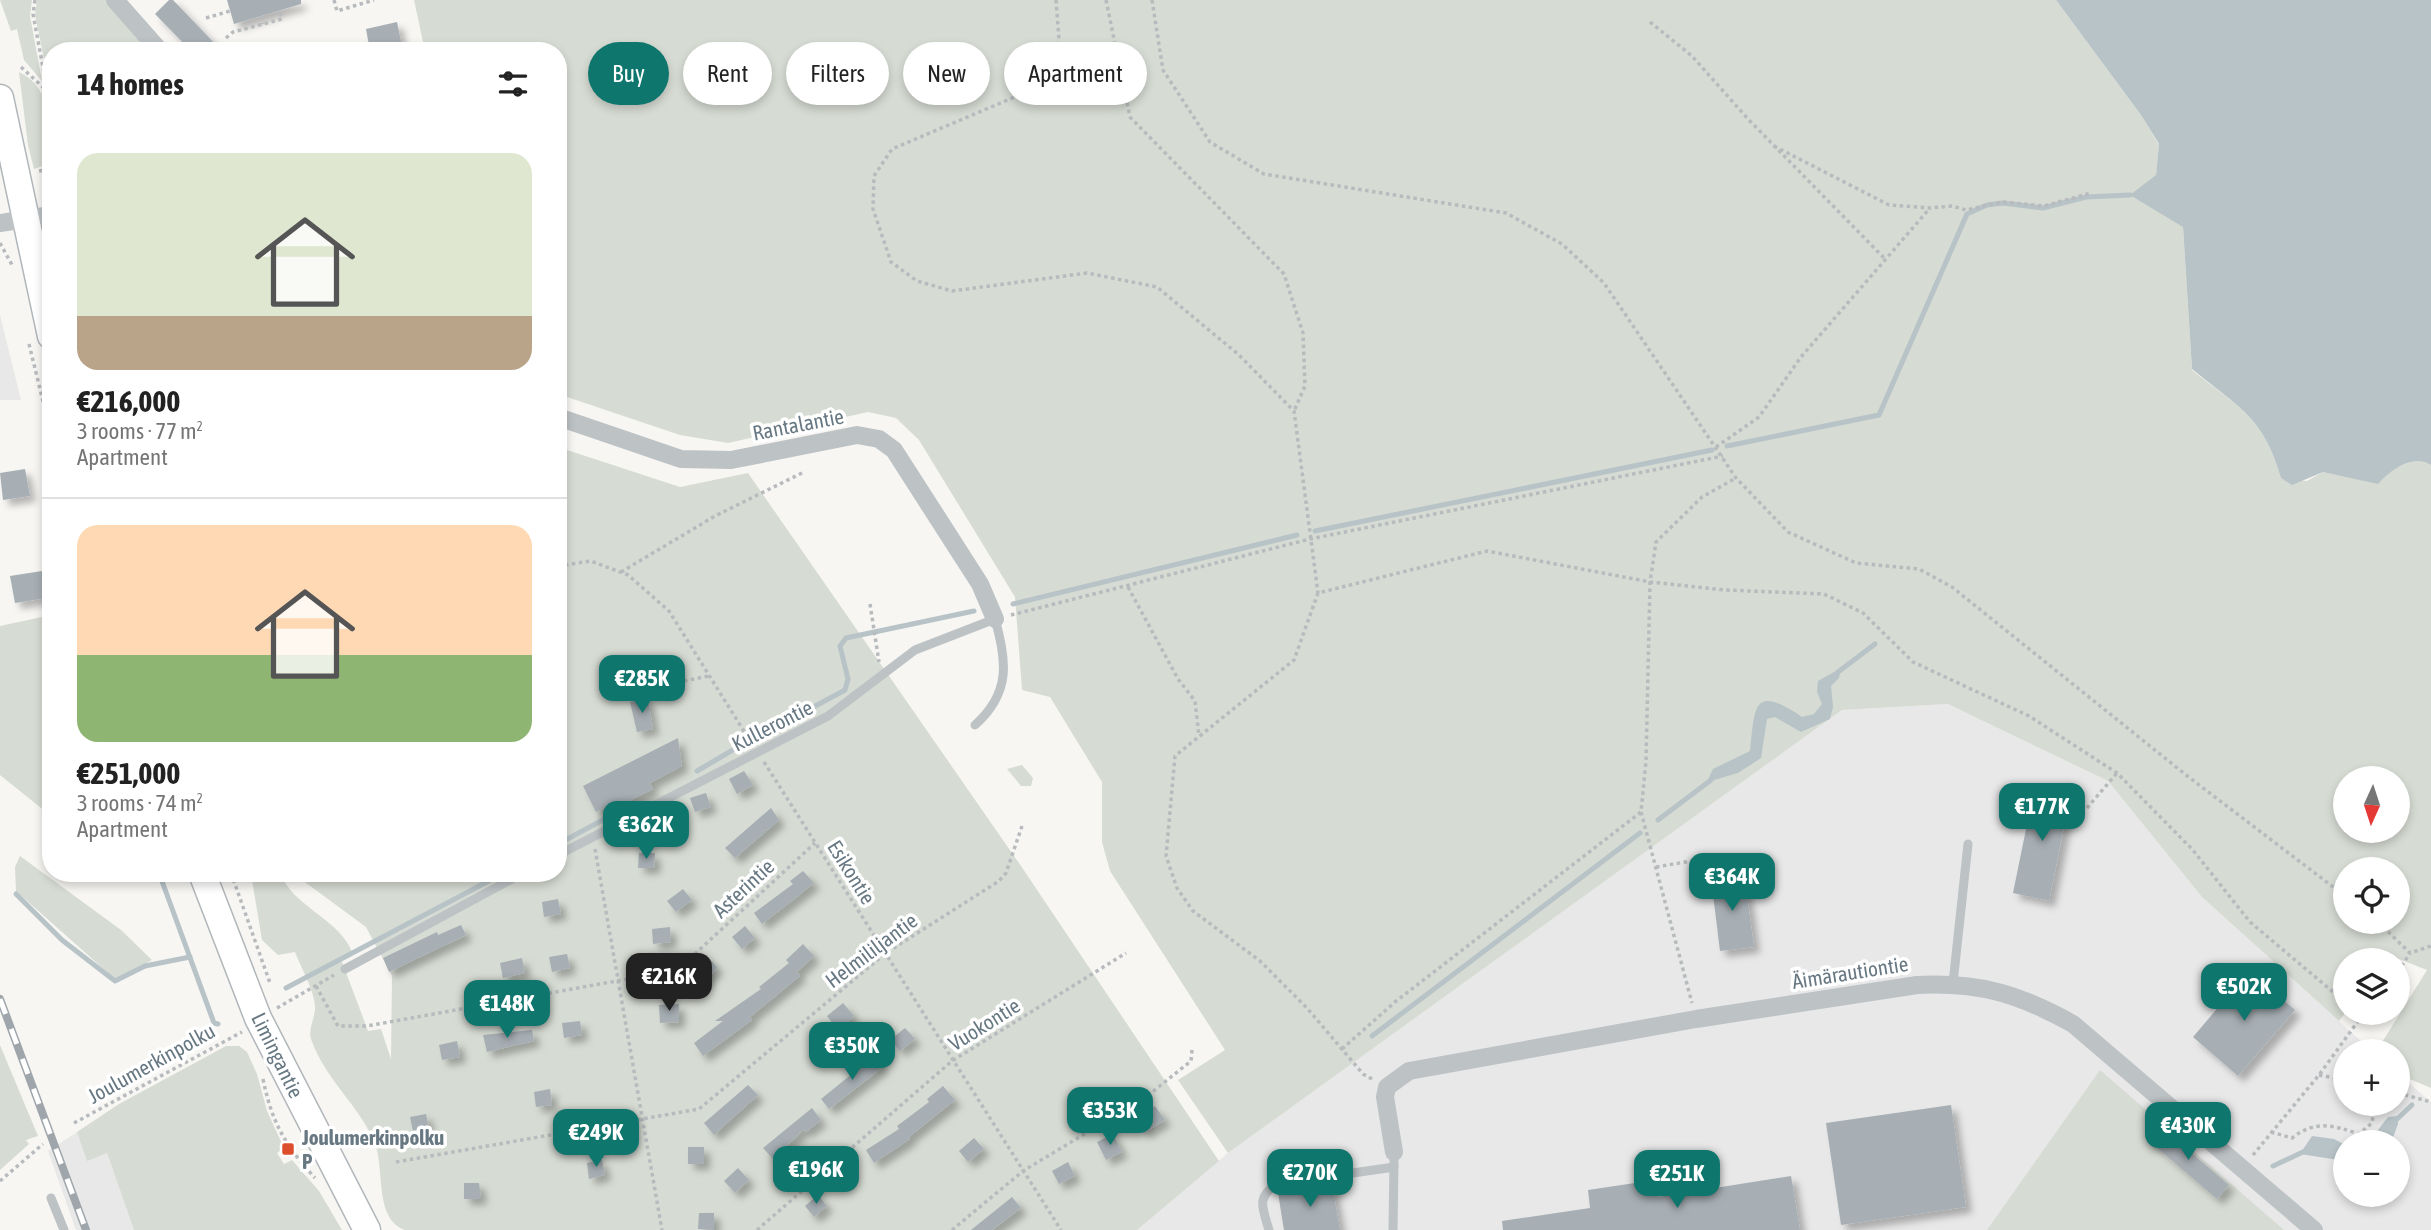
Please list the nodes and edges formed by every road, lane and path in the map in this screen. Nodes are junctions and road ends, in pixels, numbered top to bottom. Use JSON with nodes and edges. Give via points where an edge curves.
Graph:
{"nodes":[{"id":1,"x":35,"y":0,"type":"edge"},
{"id":2,"x":115,"y":0,"type":"edge"},
{"id":3,"x":334,"y":0,"type":"edge"},
{"id":4,"x":374,"y":0,"type":"edge"},
{"id":5,"x":1056,"y":0,"type":"edge"},
{"id":6,"x":1106,"y":0,"type":"edge"},
{"id":7,"x":1152,"y":0,"type":"edge"},
{"id":8,"x":354,"y":3,"type":"edge"},
{"id":9,"x":279,"y":10,"type":"dead end"},
{"id":10,"x":230,"y":11,"type":"dead end"},
{"id":11,"x":261,"y":16,"type":"dead end"},
{"id":12,"x":206,"y":18,"type":"dead end"},
{"id":13,"x":1650,"y":22,"type":"dead end"},
{"id":14,"x":263,"y":23,"type":"junction"},
{"id":15,"x":226,"y":38,"type":"dead end"},
{"id":16,"x":152,"y":42,"type":"edge"},
{"id":17,"x":21,"y":67,"type":"dead end"},
{"id":18,"x":42,"y":67,"type":"edge"},
{"id":19,"x":42,"y":86,"type":"edge"},
{"id":20,"x":0,"y":98,"type":"edge"},
{"id":21,"x":1774,"y":146,"type":"junction"},
{"id":22,"x":2091,"y":193,"type":"dead end"},
{"id":23,"x":1930,"y":208,"type":"junction"},
{"id":24,"x":42,"y":216,"type":"edge"},
{"id":25,"x":12,"y":221,"type":"edge"},
{"id":26,"x":1885,"y":259,"type":"junction"},
{"id":27,"x":42,"y":309,"type":"edge"},
{"id":28,"x":1294,"y":411,"type":"junction"},
{"id":29,"x":567,"y":420,"type":"edge"},
{"id":30,"x":1716,"y":447,"type":"junction"},
{"id":31,"x":1723,"y":456,"type":"junction"},
{"id":32,"x":804,"y":472,"type":"dead end"},
{"id":33,"x":1736,"y":478,"type":"junction"},
{"id":34,"x":1310,"y":539,"type":"junction"},
{"id":35,"x":567,"y":565,"type":"edge"},
{"id":36,"x":621,"y":572,"type":"junction"},
{"id":37,"x":1650,"y":582,"type":"junction"},
{"id":38,"x":1128,"y":587,"type":"junction"},
{"id":39,"x":1318,"y":593,"type":"junction"},
{"id":40,"x":870,"y":604,"type":"dead end"},
{"id":41,"x":995,"y":619,"type":"junction"},
{"id":42,"x":881,"y":675,"type":"junction"},
{"id":43,"x":709,"y":676,"type":"junction"},
{"id":44,"x":629,"y":692,"type":"dead end"},
{"id":45,"x":975,"y":725,"type":"dead end"},
{"id":46,"x":1199,"y":736,"type":"junction"},
{"id":47,"x":757,"y":751,"type":"junction"},
{"id":48,"x":2117,"y":773,"type":"junction"},
{"id":49,"x":2087,"y":808,"type":"dead end"},
{"id":50,"x":1641,"y":812,"type":"junction"},
{"id":51,"x":1022,"y":826,"type":"dead end"},
{"id":52,"x":593,"y":837,"type":"junction"},
{"id":53,"x":815,"y":843,"type":"junction"},
{"id":54,"x":1968,"y":844,"type":"dead end"},
{"id":55,"x":567,"y":850,"type":"edge"},
{"id":56,"x":1726,"y":855,"type":"dead end"},
{"id":57,"x":1656,"y":867,"type":"junction"},
{"id":58,"x":205,"y":882,"type":"edge"},
{"id":59,"x":235,"y":882,"type":"edge"},
{"id":60,"x":506,"y":882,"type":"edge"},
{"id":61,"x":2333,"y":887,"type":"edge"},
{"id":62,"x":2390,"y":934,"type":"edge"},
{"id":63,"x":2431,"y":946,"type":"edge"},
{"id":64,"x":2405,"y":948,"type":"edge"},
{"id":65,"x":886,"y":953,"type":"junction"},
{"id":66,"x":1126,"y":953,"type":"dead end"},
{"id":67,"x":2410,"y":953,"type":"edge"},
{"id":68,"x":345,"y":969,"type":"joint"},
{"id":69,"x":617,"y":979,"type":"junction"},
{"id":70,"x":1953,"y":983,"type":"junction"},
{"id":71,"x":316,"y":986,"type":"junction"},
{"id":72,"x":2333,"y":992,"type":"edge"},
{"id":73,"x":279,"y":1007,"type":"junction"},
{"id":74,"x":284,"y":1019,"type":"dead end"},
{"id":75,"x":1696,"y":1019,"type":"junction"},
{"id":76,"x":2353,"y":1025,"type":"edge"},
{"id":77,"x":243,"y":1031,"type":"dead end"},
{"id":78,"x":1342,"y":1049,"type":"junction"},
{"id":79,"x":1192,"y":1050,"type":"dead end"},
{"id":80,"x":953,"y":1061,"type":"junction"},
{"id":81,"x":2319,"y":1075,"type":"junction"},
{"id":82,"x":2333,"y":1078,"type":"edge"},
{"id":83,"x":1387,"y":1087,"type":"junction"},
{"id":84,"x":2410,"y":1096,"type":"edge"},
{"id":85,"x":2431,"y":1102,"type":"edge"},
{"id":86,"x":2373,"y":1116,"type":"edge"},
{"id":87,"x":642,"y":1120,"type":"junction"},
{"id":88,"x":75,"y":1123,"type":"dead end"},
{"id":89,"x":2272,"y":1132,"type":"junction"},
{"id":90,"x":43,"y":1144,"type":"dead end"},
{"id":91,"x":1394,"y":1160,"type":"junction"},
{"id":92,"x":396,"y":1163,"type":"dead end"},
{"id":93,"x":2242,"y":1170,"type":"junction"},
{"id":94,"x":1023,"y":1171,"type":"junction"},
{"id":95,"x":0,"y":1181,"type":"edge"},
{"id":96,"x":51,"y":1198,"type":"dead end"},
{"id":97,"x":64,"y":1230,"type":"edge"},
{"id":98,"x":367,"y":1230,"type":"edge"},
{"id":99,"x":662,"y":1230,"type":"edge"},
{"id":100,"x":757,"y":1230,"type":"edge"},
{"id":101,"x":952,"y":1230,"type":"edge"},
{"id":102,"x":1061,"y":1230,"type":"edge"},
{"id":103,"x":1269,"y":1230,"type":"edge"},
{"id":104,"x":1393,"y":1230,"type":"edge"},
{"id":105,"x":2314,"y":1230,"type":"edge"}],
"edges":[{"from":1,"to":18,"type":"path"},
{"from":2,"to":16,"type":"street"},
{"from":3,"to":8,"type":"path","via":[[337,11]]},
{"from":4,"to":8,"type":"path"},
{"from":5,"to":28,"type":"path","via":[[1059,38],[1054,65],[1036,88],[892,149],[874,176],[873,208],[891,262],[918,281],[952,290],[1087,273],[1157,287],[1239,355]]},
{"from":6,"to":28,"type":"path","via":[[1130,117],[1284,274],[1303,333],[1305,386]]},
{"from":7,"to":30,"type":"path","via":[[1163,70],[1210,142],[1264,174],[1506,213],[1562,244],[1604,283]]},
{"from":9,"to":14,"type":"path","via":[[282,19]]},
{"from":10,"to":12,"type":"path"},
{"from":11,"to":14,"type":"path"},
{"from":13,"to":21,"type":"path","via":[[1692,56]]},
{"from":14,"to":15,"type":"path"},
{"from":17,"to":19,"type":"path"},
{"from":20,"to":25,"type":"main road"},
{"from":21,"to":23,"type":"path","via":[[1889,205]]},
{"from":21,"to":26,"type":"path"},
{"from":22,"to":23,"type":"path","via":[[2044,206],[2002,202],[1966,210]]},
{"from":23,"to":26,"type":"path"},
{"from":24,"to":25,"type":"street"},
{"from":25,"to":27,"type":"main road"},
{"from":26,"to":30,"type":"path","via":[[1801,357],[1759,417]]},
{"from":28,"to":34,"type":"path"},
{"from":29,"to":41,"type":"street","name":"Rantalantie","via":[[681,459],[701,461],[731,460],[857,435],[879,439],[901,460],[980,584]]},
{"from":30,"to":31,"type":"path"},
{"from":31,"to":33,"type":"path"},
{"from":31,"to":34,"type":"path"},
{"from":32,"to":36,"type":"path","via":[[715,516]]},
{"from":33,"to":37,"type":"path","via":[[1702,497],[1656,542]]},
{"from":33,"to":61,"type":"path","via":[[1788,532],[1856,563],[1919,569],[1952,587]]},
{"from":34,"to":38,"type":"path"},
{"from":34,"to":39,"type":"path"},
{"from":35,"to":36,"type":"path","name":"Esikontie","via":[[591,561]]},
{"from":36,"to":43,"type":"path","name":"Esikontie","via":[[669,611]]},
{"from":37,"to":39,"type":"path","via":[[1487,551]]},
{"from":37,"to":48,"type":"path","via":[[1824,594],[1863,613],[1913,662],[2029,716]]},
{"from":37,"to":50,"type":"path"},
{"from":38,"to":41,"type":"path"},
{"from":38,"to":46,"type":"path","via":[[1178,679],[1195,701]]},
{"from":39,"to":46,"type":"path","via":[[1294,660]]},
{"from":40,"to":42,"type":"path"},
{"from":41,"to":42,"type":"lane","name":"Kullerontie","via":[[915,650]]},
{"from":41,"to":45,"type":"lane","via":[[1004,650],[1002,682],[995,701]]},
{"from":42,"to":47,"type":"lane","name":"Kullerontie","via":[[828,716]]},
{"from":43,"to":44,"type":"path"},
{"from":43,"to":47,"type":"path","name":"Esikontie"},
{"from":46,"to":78,"type":"path","via":[[1175,756],[1166,856],[1177,888],[1192,911],[1260,961]]},
{"from":47,"to":52,"type":"lane","name":"Kullerontie"},
{"from":47,"to":53,"type":"path","name":"Esikontie"},
{"from":48,"to":49,"type":"path"},
{"from":48,"to":72,"type":"path","via":[[2192,849],[2250,922]]},
{"from":50,"to":57,"type":"path"},
{"from":50,"to":78,"type":"path","via":[[1395,1002]]},
{"from":51,"to":65,"type":"path","name":"Helmililjantie","via":[[999,881]]},
{"from":52,"to":55,"type":"lane","name":"Kullerontie"},
{"from":52,"to":69,"type":"path"},
{"from":53,"to":65,"type":"path","name":"Esikontie"},
{"from":53,"to":69,"type":"path","name":"Asterintie","via":[[678,968]]},
{"from":54,"to":70,"type":"lane"},
{"from":56,"to":57,"type":"path"},
{"from":57,"to":75,"type":"path"},
{"from":58,"to":98,"type":"main road","name":"Limingantie","via":[[258,1018]]},
{"from":59,"to":73,"type":"path"},
{"from":60,"to":68,"type":"lane"},
{"from":62,"to":64,"type":"path"},
{"from":63,"to":67,"type":"path"},
{"from":65,"to":80,"type":"path","name":"Esikontie"},
{"from":65,"to":87,"type":"path","name":"Helmililjantie","via":[[707,1104],[691,1112]]},
{"from":66,"to":80,"type":"path","name":"Vuokontie"},
{"from":68,"to":71,"type":"path"},
{"from":69,"to":71,"type":"path","name":"Asterintie","via":[[367,1026],[338,1026]]},
{"from":69,"to":87,"type":"path"},
{"from":70,"to":75,"type":"street","name":"Äimärautiontie"},
{"from":70,"to":93,"type":"street","name":"Äimärautiontie","via":[[1986,987],[2034,1002],[2073,1024]]},
{"from":71,"to":73,"type":"path"},
{"from":73,"to":74,"type":"path"},
{"from":75,"to":83,"type":"street","name":"Äimärautiontie","via":[[1409,1071]]},
{"from":76,"to":81,"type":"path"},
{"from":77,"to":88,"type":"path","name":"Joulumerkinpolku"},
{"from":78,"to":83,"type":"path","via":[[1363,1074]]},
{"from":79,"to":94,"type":"path","via":[[1191,1061],[1146,1097]]},
{"from":80,"to":94,"type":"path","name":"Esikontie"},
{"from":80,"to":100,"type":"path","name":"Vuokontie"},
{"from":81,"to":82,"type":"path"},
{"from":81,"to":89,"type":"path"},
{"from":83,"to":91,"type":"street"},
{"from":84,"to":85,"type":"path"},
{"from":86,"to":89,"type":"path","via":[[2359,1134],[2328,1124],[2317,1124],[2292,1138]]},
{"from":87,"to":92,"type":"path","name":"Helmililjantie"},
{"from":87,"to":99,"type":"path"},
{"from":89,"to":93,"type":"path"},
{"from":90,"to":95,"type":"path"},
{"from":91,"to":103,"type":"lane","via":[[1278,1184],[1265,1191],[1261,1201]]},
{"from":91,"to":104,"type":"lane"},
{"from":93,"to":105,"type":"street","name":"Äimärautiontie"},
{"from":94,"to":101,"type":"path"},
{"from":94,"to":102,"type":"path","name":"Esikontie"},
{"from":96,"to":97,"type":"lane"}]}
